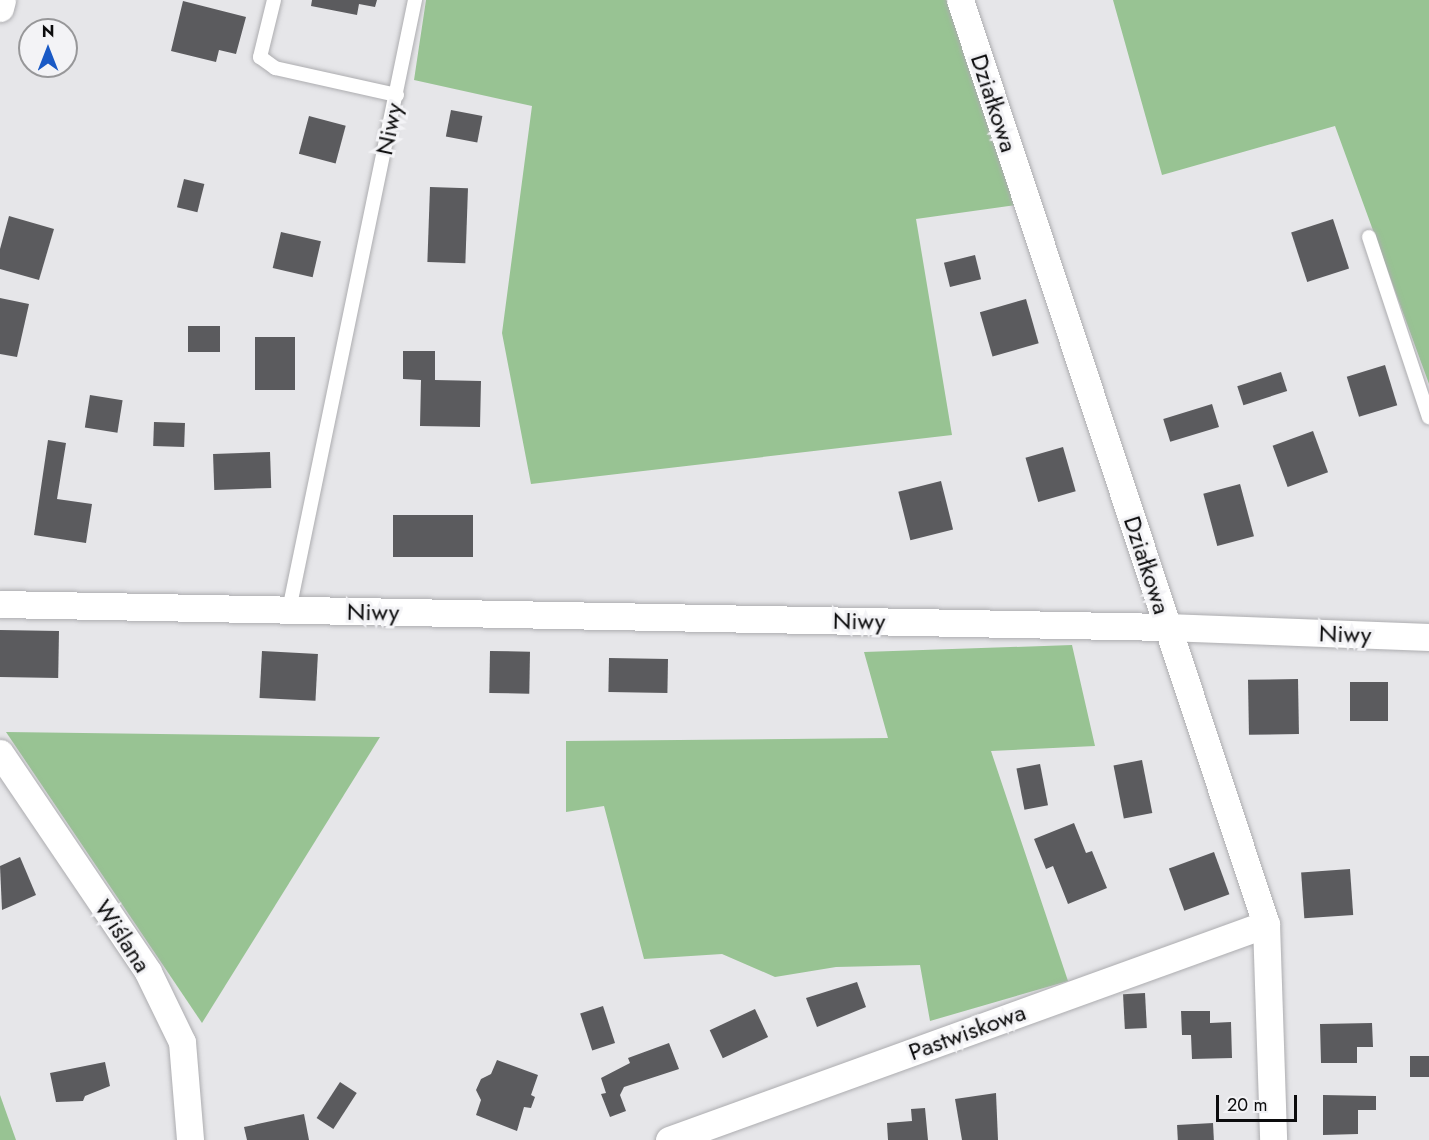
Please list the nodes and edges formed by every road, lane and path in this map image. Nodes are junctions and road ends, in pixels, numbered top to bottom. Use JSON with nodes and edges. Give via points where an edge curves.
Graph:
{"nodes":[{"id":1,"x":2,"y":0,"type":"edge"},
{"id":2,"x":274,"y":0,"type":"edge"},
{"id":3,"x":415,"y":0,"type":"edge"},
{"id":4,"x":960,"y":0,"type":"edge"},
{"id":5,"x":0,"y":8,"type":"edge"},
{"id":6,"x":397,"y":95,"type":"junction"},
{"id":7,"x":1369,"y":237,"type":"dead end"},
{"id":8,"x":1429,"y":417,"type":"edge"},
{"id":9,"x":0,"y":604,"type":"edge"},
{"id":10,"x":289,"y":610,"type":"junction"},
{"id":11,"x":1167,"y":627,"type":"junction"},
{"id":12,"x":1429,"y":637,"type":"edge"},
{"id":13,"x":0,"y":753,"type":"edge"},
{"id":14,"x":1266,"y":924,"type":"junction"},
{"id":15,"x":190,"y":1140,"type":"edge"},
{"id":16,"x":669,"y":1140,"type":"edge"},
{"id":17,"x":1273,"y":1140,"type":"edge"}],
"edges":[{"from":1,"to":5,"type":"street"},
{"from":2,"to":6,"type":"lane","via":[[260,57],[275,68]]},
{"from":3,"to":6,"type":"lane","name":"Niwy"},
{"from":4,"to":11,"type":"street","name":"Działkowa"},
{"from":6,"to":10,"type":"lane","name":"Niwy"},
{"from":7,"to":8,"type":"lane"},
{"from":9,"to":10,"type":"street","name":"Niwy"},
{"from":10,"to":11,"type":"street","name":"Niwy"},
{"from":11,"to":12,"type":"street","name":"Niwy"},
{"from":11,"to":14,"type":"street","name":"Działkowa"},
{"from":13,"to":15,"type":"street","name":"Wiślana","via":[[148,972],[182,1042]]},
{"from":14,"to":16,"type":"street","name":"Pastwiskowa"},
{"from":14,"to":17,"type":"street","name":"Działkowa"}]}
